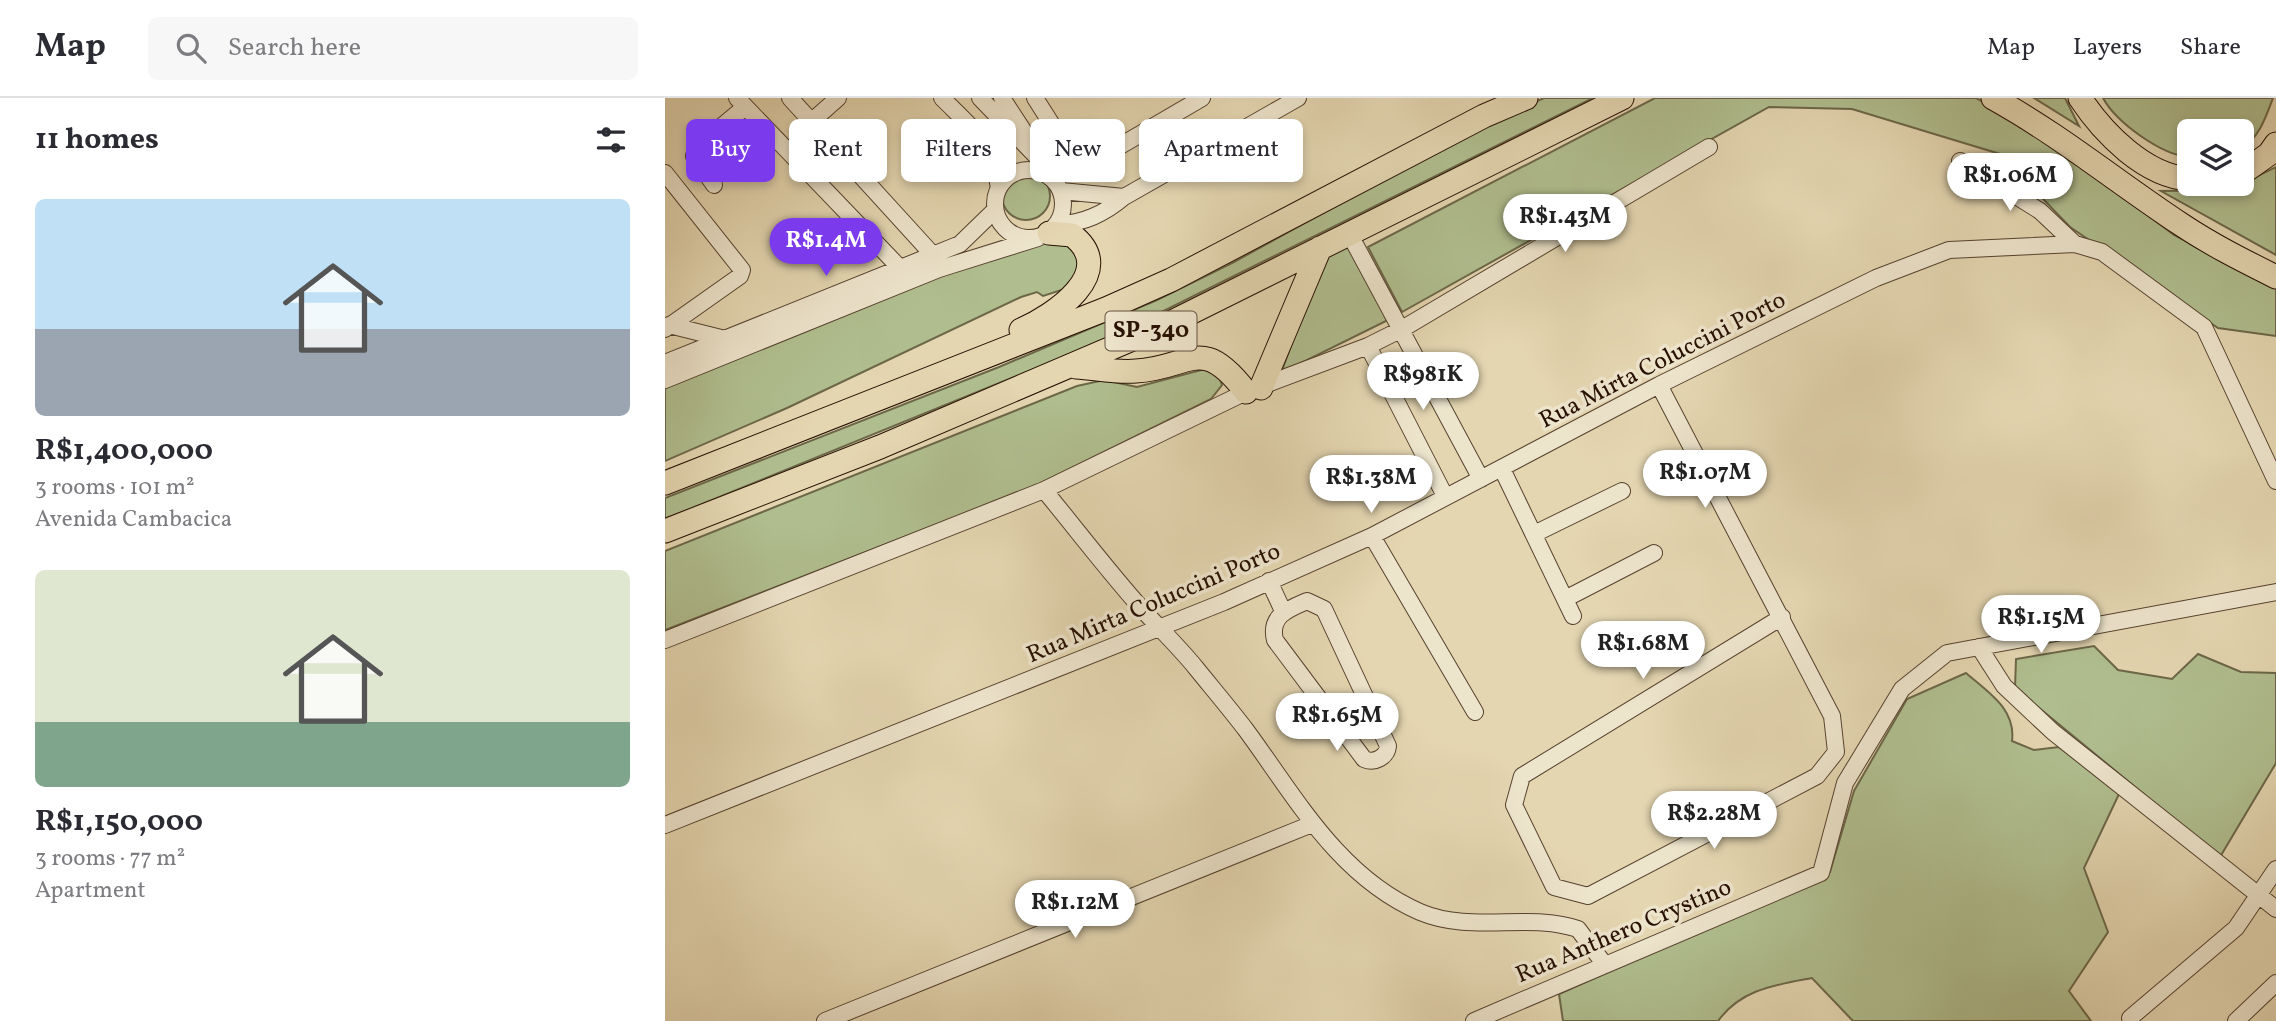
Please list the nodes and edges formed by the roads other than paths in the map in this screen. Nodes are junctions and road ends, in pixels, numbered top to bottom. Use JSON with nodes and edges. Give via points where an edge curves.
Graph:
{"nodes":[{"id":1,"x":790,"y":98,"type":"edge"},
{"id":2,"x":838,"y":98,"type":"edge"},
{"id":3,"x":942,"y":98,"type":"edge"},
{"id":4,"x":980,"y":98,"type":"edge"},
{"id":5,"x":1002,"y":98,"type":"edge"},
{"id":6,"x":1035,"y":98,"type":"edge"},
{"id":7,"x":1202,"y":98,"type":"edge"},
{"id":8,"x":1298,"y":98,"type":"edge"},
{"id":9,"x":1501,"y":98,"type":"edge"},
{"id":10,"x":1526,"y":98,"type":"edge"},
{"id":11,"x":1622,"y":98,"type":"edge"},
{"id":12,"x":1993,"y":98,"type":"edge"},
{"id":13,"x":2080,"y":98,"type":"edge"},
{"id":14,"x":741,"y":102,"type":"edge"},
{"id":15,"x":808,"y":119,"type":"edge"},
{"id":16,"x":814,"y":119,"type":"edge"},
{"id":17,"x":1030,"y":141,"type":"edge"},
{"id":18,"x":2276,"y":144,"type":"edge"},
{"id":19,"x":1709,"y":147,"type":"dead end"},
{"id":20,"x":1030,"y":150,"type":"edge"},
{"id":21,"x":1402,"y":157,"type":"junction"},
{"id":22,"x":1960,"y":161,"type":"dead end"},
{"id":23,"x":2254,"y":165,"type":"edge"},
{"id":24,"x":2177,"y":175,"type":"edge"},
{"id":25,"x":667,"y":180,"type":"edge"},
{"id":26,"x":866,"y":182,"type":"edge"},
{"id":27,"x":1055,"y":182,"type":"edge"},
{"id":28,"x":713,"y":186,"type":"dead end"},
{"id":29,"x":1058,"y":186,"type":"junction"},
{"id":30,"x":999,"y":188,"type":"junction"},
{"id":31,"x":1125,"y":197,"type":"junction"},
{"id":32,"x":995,"y":210,"type":"junction"},
{"id":33,"x":1048,"y":232,"type":"junction"},
{"id":34,"x":1350,"y":236,"type":"junction"},
{"id":35,"x":2075,"y":244,"type":"junction"},
{"id":36,"x":1320,"y":248,"type":"junction"},
{"id":37,"x":933,"y":255,"type":"junction"},
{"id":38,"x":900,"y":268,"type":"junction"},
{"id":39,"x":2276,"y":277,"type":"edge"},
{"id":40,"x":667,"y":327,"type":"edge"},
{"id":41,"x":1402,"y":329,"type":"junction"},
{"id":42,"x":725,"y":338,"type":"junction"},
{"id":43,"x":1368,"y":346,"type":"junction"},
{"id":44,"x":665,"y":363,"type":"edge"},
{"id":45,"x":1073,"y":366,"type":"junction"},
{"id":46,"x":665,"y":380,"type":"edge"},
{"id":47,"x":1659,"y":386,"type":"junction"},
{"id":48,"x":1253,"y":390,"type":"junction"},
{"id":49,"x":772,"y":441,"type":"junction"},
{"id":50,"x":2270,"y":453,"type":"edge"},
{"id":51,"x":1501,"y":469,"type":"junction"},
{"id":52,"x":1481,"y":479,"type":"junction"},
{"id":53,"x":2276,"y":481,"type":"edge"},
{"id":54,"x":665,"y":483,"type":"edge"},
{"id":55,"x":1044,"y":491,"type":"junction"},
{"id":56,"x":1622,"y":491,"type":"dead end"},
{"id":57,"x":1445,"y":496,"type":"junction"},
{"id":58,"x":665,"y":531,"type":"edge"},
{"id":59,"x":1534,"y":534,"type":"junction"},
{"id":60,"x":1372,"y":536,"type":"junction"},
{"id":61,"x":1654,"y":553,"type":"dead end"},
{"id":62,"x":1269,"y":581,"type":"junction"},
{"id":63,"x":2276,"y":592,"type":"edge"},
{"id":64,"x":1565,"y":599,"type":"junction"},
{"id":65,"x":1283,"y":611,"type":"junction"},
{"id":66,"x":1573,"y":616,"type":"dead end"},
{"id":67,"x":1782,"y":617,"type":"junction"},
{"id":68,"x":1160,"y":628,"type":"junction"},
{"id":69,"x":665,"y":640,"type":"edge"},
{"id":70,"x":1979,"y":648,"type":"junction"},
{"id":71,"x":1371,"y":710,"type":"junction"},
{"id":72,"x":1475,"y":712,"type":"dead end"},
{"id":73,"x":1339,"y":726,"type":"junction"},
{"id":74,"x":1312,"y":824,"type":"junction"},
{"id":75,"x":665,"y":825,"type":"edge"},
{"id":76,"x":2276,"y":869,"type":"edge"},
{"id":77,"x":2258,"y":896,"type":"junction"},
{"id":78,"x":2276,"y":909,"type":"edge"},
{"id":79,"x":1605,"y":965,"type":"junction"},
{"id":80,"x":2276,"y":983,"type":"edge"},
{"id":81,"x":2130,"y":1018,"type":"dead end"},
{"id":82,"x":825,"y":1021,"type":"edge"},
{"id":83,"x":1474,"y":1021,"type":"edge"},
{"id":84,"x":2236,"y":1021,"type":"edge"}],
"edges":[{"from":1,"to":15,"type":"street"},
{"from":2,"to":16,"type":"street"},
{"from":3,"to":30,"type":"street","via":[[977,132],[992,155]]},
{"from":4,"to":20,"type":"street"},
{"from":5,"to":17,"type":"street"},
{"from":6,"to":7,"type":"street","via":[[1070,153],[1081,159],[1108,153]]},
{"from":8,"to":31,"type":"street"},
{"from":9,"to":21,"type":"highway"},
{"from":10,"to":21,"type":"highway","number":"SP-340"},
{"from":11,"to":34,"type":"highway","number":"SP-340"},
{"from":12,"to":39,"type":"highway","via":[[2052,132],[2221,250]]},
{"from":13,"to":24,"type":"highway","via":[[2097,122],[2128,150]]},
{"from":14,"to":28,"type":"street","via":[[696,148],[694,156]]},
{"from":14,"to":38,"type":"street"},
{"from":18,"to":23,"type":"highway"},
{"from":19,"to":41,"type":"street"},
{"from":21,"to":49,"type":"highway","number":"SP-340","via":[[1105,309]]},
{"from":22,"to":35,"type":"street","via":[[2040,211]]},
{"from":25,"to":40,"type":"street","via":[[742,270],[740,276]]},
{"from":26,"to":37,"type":"street"},
{"from":27,"to":29,"type":"street"},
{"from":29,"to":30,"type":"street","via":[[1046,174],[1024,170]]},
{"from":29,"to":31,"type":"street"},
{"from":29,"to":33,"type":"street","via":[[1064,202]]},
{"from":30,"to":32,"type":"street"},
{"from":31,"to":33,"type":"street","via":[[1097,216]]},
{"from":32,"to":33,"type":"street","via":[[1005,229],[1015,236]]},
{"from":32,"to":37,"type":"street","via":[[960,244]]},
{"from":33,"to":46,"type":"street","via":[[939,269]]},
{"from":33,"to":49,"type":"highway","via":[[1072,235],[1086,250],[1084,280],[1061,307],[1028,327]]},
{"from":34,"to":36,"type":"highway","number":"SP-340"},
{"from":34,"to":41,"type":"street"},
{"from":35,"to":47,"type":"street","name":"Rua Mirta Coluccini Porto","via":[[1949,250],[1876,278]]},
{"from":35,"to":50,"type":"street","via":[[2102,252],[2201,323]]},
{"from":36,"to":45,"type":"highway","number":"SP-340"},
{"from":36,"to":48,"type":"highway"},
{"from":37,"to":38,"type":"street"},
{"from":38,"to":42,"type":"street"},
{"from":40,"to":42,"type":"street"},
{"from":41,"to":43,"type":"street"},
{"from":41,"to":52,"type":"street"},
{"from":42,"to":44,"type":"street"},
{"from":43,"to":48,"type":"street"},
{"from":43,"to":57,"type":"street"},
{"from":45,"to":48,"type":"highway","via":[[1137,372],[1194,357],[1212,359]]},
{"from":45,"to":58,"type":"highway","number":"SP-340"},
{"from":47,"to":51,"type":"street","name":"Rua Mirta Coluccini Porto"},
{"from":47,"to":67,"type":"street"},
{"from":48,"to":55,"type":"street"},
{"from":49,"to":54,"type":"highway","number":"SP-340"},
{"from":50,"to":53,"type":"street"},
{"from":51,"to":52,"type":"street","name":"Rua Mirta Coluccini Porto"},
{"from":51,"to":59,"type":"street"},
{"from":52,"to":57,"type":"street","name":"Rua Mirta Coluccini Porto"},
{"from":55,"to":68,"type":"street"},
{"from":55,"to":69,"type":"street"},
{"from":56,"to":59,"type":"street"},
{"from":57,"to":60,"type":"street","name":"Rua Mirta Coluccini Porto"},
{"from":59,"to":64,"type":"street"},
{"from":60,"to":62,"type":"street","name":"Rua Mirta Coluccini Porto"},
{"from":60,"to":72,"type":"street"},
{"from":61,"to":64,"type":"street"},
{"from":62,"to":65,"type":"street"},
{"from":62,"to":68,"type":"street","name":"Rua Mirta Coluccini Porto"},
{"from":63,"to":70,"type":"street"},
{"from":64,"to":66,"type":"street"},
{"from":65,"to":71,"type":"street","via":[[1307,601],[1324,609]]},
{"from":65,"to":73,"type":"street","via":[[1274,625],[1275,640]]},
{"from":67,"to":67,"type":"street","via":[[1523,776],[1514,805],[1554,887],[1588,896],[1817,776],[1836,752],[1832,716]]},
{"from":68,"to":74,"type":"street","via":[[1245,729]]},
{"from":68,"to":75,"type":"street","name":"Rua Mirta Coluccini Porto"},
{"from":70,"to":77,"type":"street","via":[[2004,686],[2053,732]]},
{"from":70,"to":79,"type":"street","name":"Rua Anthero Crystino","via":[[1947,653],[1902,690],[1845,783],[1821,873]]},
{"from":71,"to":73,"type":"street"},
{"from":71,"to":73,"type":"street","via":[[1388,746],[1383,757],[1364,759]]},
{"from":74,"to":79,"type":"street","via":[[1367,880],[1422,912],[1457,923],[1568,926],[1586,937]]},
{"from":74,"to":82,"type":"street"},
{"from":76,"to":77,"type":"street"},
{"from":77,"to":78,"type":"street"},
{"from":77,"to":81,"type":"street","via":[[2236,928]]},
{"from":79,"to":83,"type":"street","name":"Rua Anthero Crystino"},
{"from":80,"to":84,"type":"street"}]}
